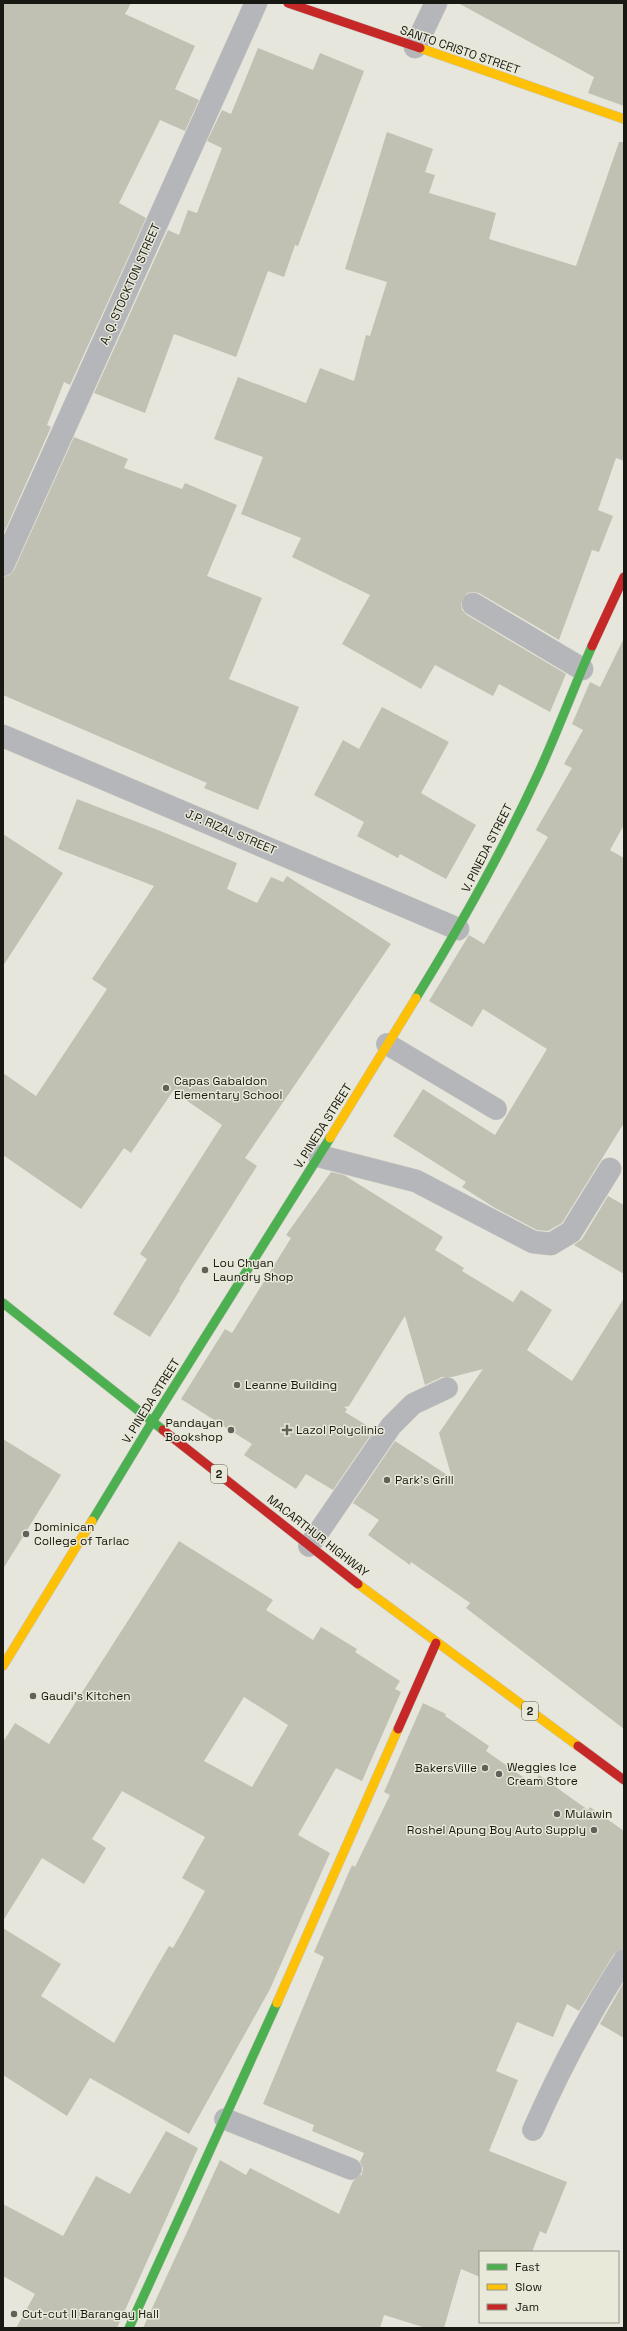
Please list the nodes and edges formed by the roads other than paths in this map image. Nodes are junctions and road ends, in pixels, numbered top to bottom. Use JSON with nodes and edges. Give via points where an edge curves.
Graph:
{"nodes":[{"id":1,"x":256,"y":3,"type":"edge"},
{"id":2,"x":288,"y":3,"type":"edge"},
{"id":3,"x":436,"y":3,"type":"edge"},
{"id":4,"x":415,"y":47,"type":"junction"},
{"id":5,"x":624,"y":119,"type":"edge"},
{"id":6,"x":3,"y":565,"type":"edge"},
{"id":7,"x":624,"y":577,"type":"edge"},
{"id":8,"x":473,"y":604,"type":"dead end"},
{"id":9,"x":618,"y":608,"type":"edge"},
{"id":10,"x":582,"y":669,"type":"junction"},
{"id":11,"x":3,"y":736,"type":"edge"},
{"id":12,"x":458,"y":929,"type":"junction"},
{"id":13,"x":387,"y":1044,"type":"junction"},
{"id":14,"x":496,"y":1109,"type":"dead end"},
{"id":15,"x":319,"y":1156,"type":"junction"},
{"id":16,"x":610,"y":1169,"type":"dead end"},
{"id":17,"x":3,"y":1303,"type":"edge"},
{"id":18,"x":447,"y":1388,"type":"dead end"},
{"id":19,"x":152,"y":1422,"type":"junction"},
{"id":20,"x":309,"y":1546,"type":"junction"},
{"id":21,"x":436,"y":1643,"type":"junction"},
{"id":22,"x":3,"y":1666,"type":"edge"},
{"id":23,"x":624,"y":1780,"type":"edge"},
{"id":24,"x":624,"y":1960,"type":"edge"},
{"id":25,"x":226,"y":2119,"type":"junction"},
{"id":26,"x":532,"y":2130,"type":"dead end"},
{"id":27,"x":351,"y":2169,"type":"dead end"},
{"id":28,"x":128,"y":2328,"type":"edge"}],
"edges":[{"from":1,"to":6,"type":"street","name":"A. Q. STOCKTON STREET"},
{"from":2,"to":4,"type":"main road","name":"SANTO CRISTO STREET"},
{"from":3,"to":4,"type":"street"},
{"from":4,"to":5,"type":"main road","name":"SANTO CRISTO STREET"},
{"from":7,"to":9,"type":"main road","name":"V. PINEDA STREET"},
{"from":8,"to":10,"type":"street"},
{"from":9,"to":10,"type":"main road","name":"V. PINEDA STREET"},
{"from":10,"to":12,"type":"main road","name":"V. PINEDA STREET","via":[[539,772],[500,852]]},
{"from":11,"to":12,"type":"street","name":"J.P. RIZAL STREET"},
{"from":12,"to":13,"type":"main road","name":"V. PINEDA STREET"},
{"from":13,"to":14,"type":"lane"},
{"from":13,"to":15,"type":"main road","name":"V. PINEDA STREET"},
{"from":15,"to":16,"type":"street","via":[[416,1181],[533,1242],[551,1244],[571,1232]]},
{"from":15,"to":19,"type":"main road","name":"V. PINEDA STREET"},
{"from":17,"to":19,"type":"main road","name":"MACARTHUR HIGHWAY","number":"2"},
{"from":18,"to":20,"type":"lane","via":[[413,1404],[391,1426]]},
{"from":19,"to":20,"type":"main road","name":"MACARTHUR HIGHWAY","number":"2"},
{"from":19,"to":22,"type":"main road","name":"V. PINEDA STREET"},
{"from":20,"to":21,"type":"main road","name":"MACARTHUR HIGHWAY","number":"2"},
{"from":21,"to":23,"type":"main road","name":"MACARTHUR HIGHWAY","number":"2"},
{"from":21,"to":25,"type":"main road"},
{"from":24,"to":26,"type":"lane","via":[[597,2002],[549,2092]]},
{"from":25,"to":27,"type":"lane"},
{"from":25,"to":28,"type":"main road"}]}
